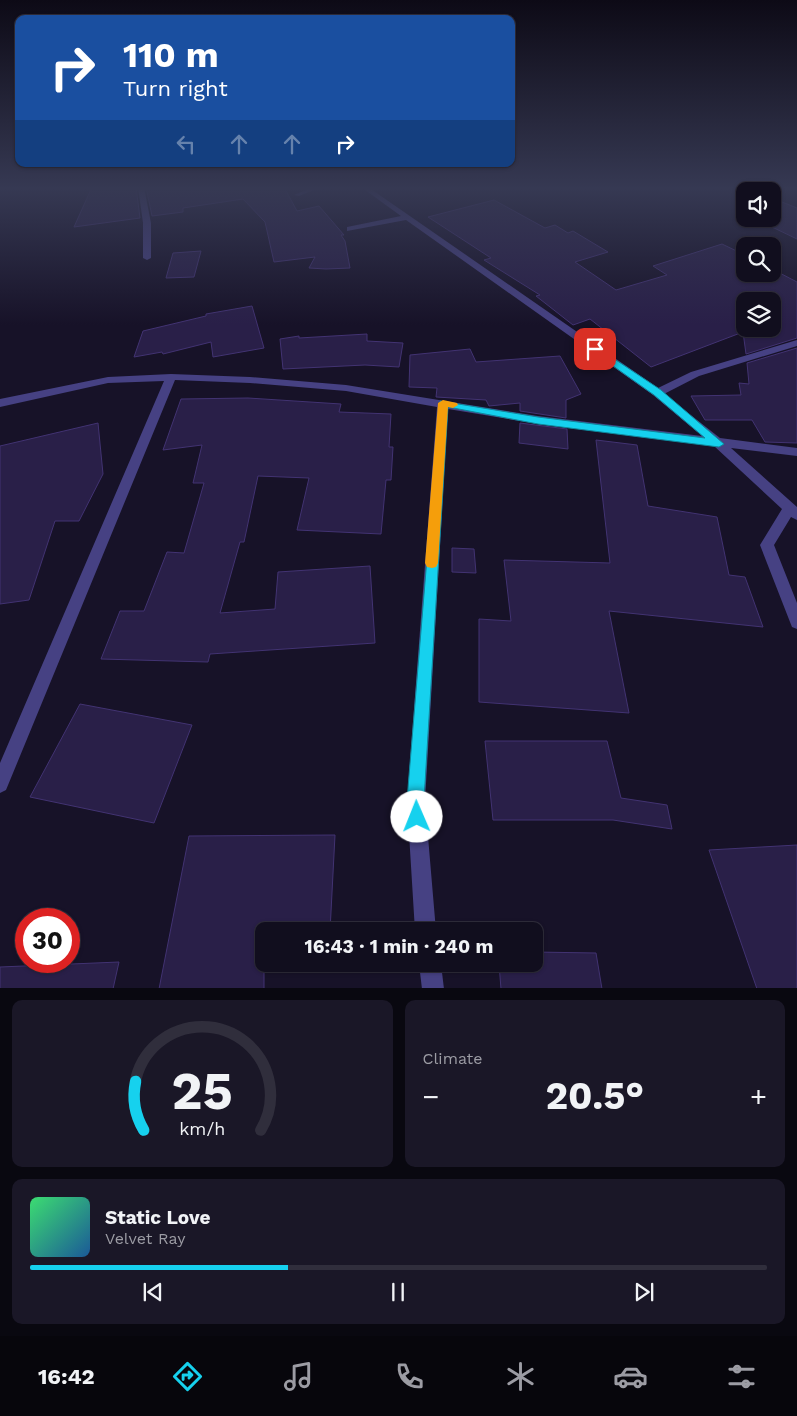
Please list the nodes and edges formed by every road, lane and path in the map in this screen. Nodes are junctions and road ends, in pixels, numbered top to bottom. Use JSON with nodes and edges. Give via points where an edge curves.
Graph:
{"nodes":[{"id":1,"x":148,"y":233,"type":"edge"},
{"id":2,"x":431,"y":233,"type":"edge"},
{"id":3,"x":147,"y":258,"type":"dead end"},
{"id":4,"x":797,"y":343,"type":"edge"},
{"id":5,"x":171,"y":377,"type":"junction"},
{"id":6,"x":657,"y":393,"type":"junction"},
{"id":7,"x":0,"y":403,"type":"edge"},
{"id":8,"x":443,"y":403,"type":"junction"},
{"id":9,"x":719,"y":444,"type":"junction"},
{"id":10,"x":797,"y":452,"type":"edge"},
{"id":11,"x":793,"y":512,"type":"edge"},
{"id":12,"x":797,"y":622,"type":"edge"},
{"id":13,"x":0,"y":784,"type":"edge"},
{"id":14,"x":425,"y":922,"type":"edge"},
{"id":15,"x":431,"y":972,"type":"edge"},
{"id":16,"x":433,"y":988,"type":"edge"}],
"edges":[{"from":1,"to":3,"type":"street"},
{"from":2,"to":6,"type":"street"},
{"from":4,"to":6,"type":"street","via":[[695,374]]},
{"from":5,"to":7,"type":"street","via":[[108,380]]},
{"from":5,"to":8,"type":"street","via":[[346,388]]},
{"from":5,"to":13,"type":"street"},
{"from":6,"to":9,"type":"street"},
{"from":8,"to":9,"type":"street","via":[[538,420]]},
{"from":8,"to":14,"type":"street","via":[[416,800]]},
{"from":9,"to":10,"type":"street"},
{"from":9,"to":11,"type":"street"},
{"from":11,"to":12,"type":"street","via":[[767,544]]},
{"from":15,"to":16,"type":"street"}]}
